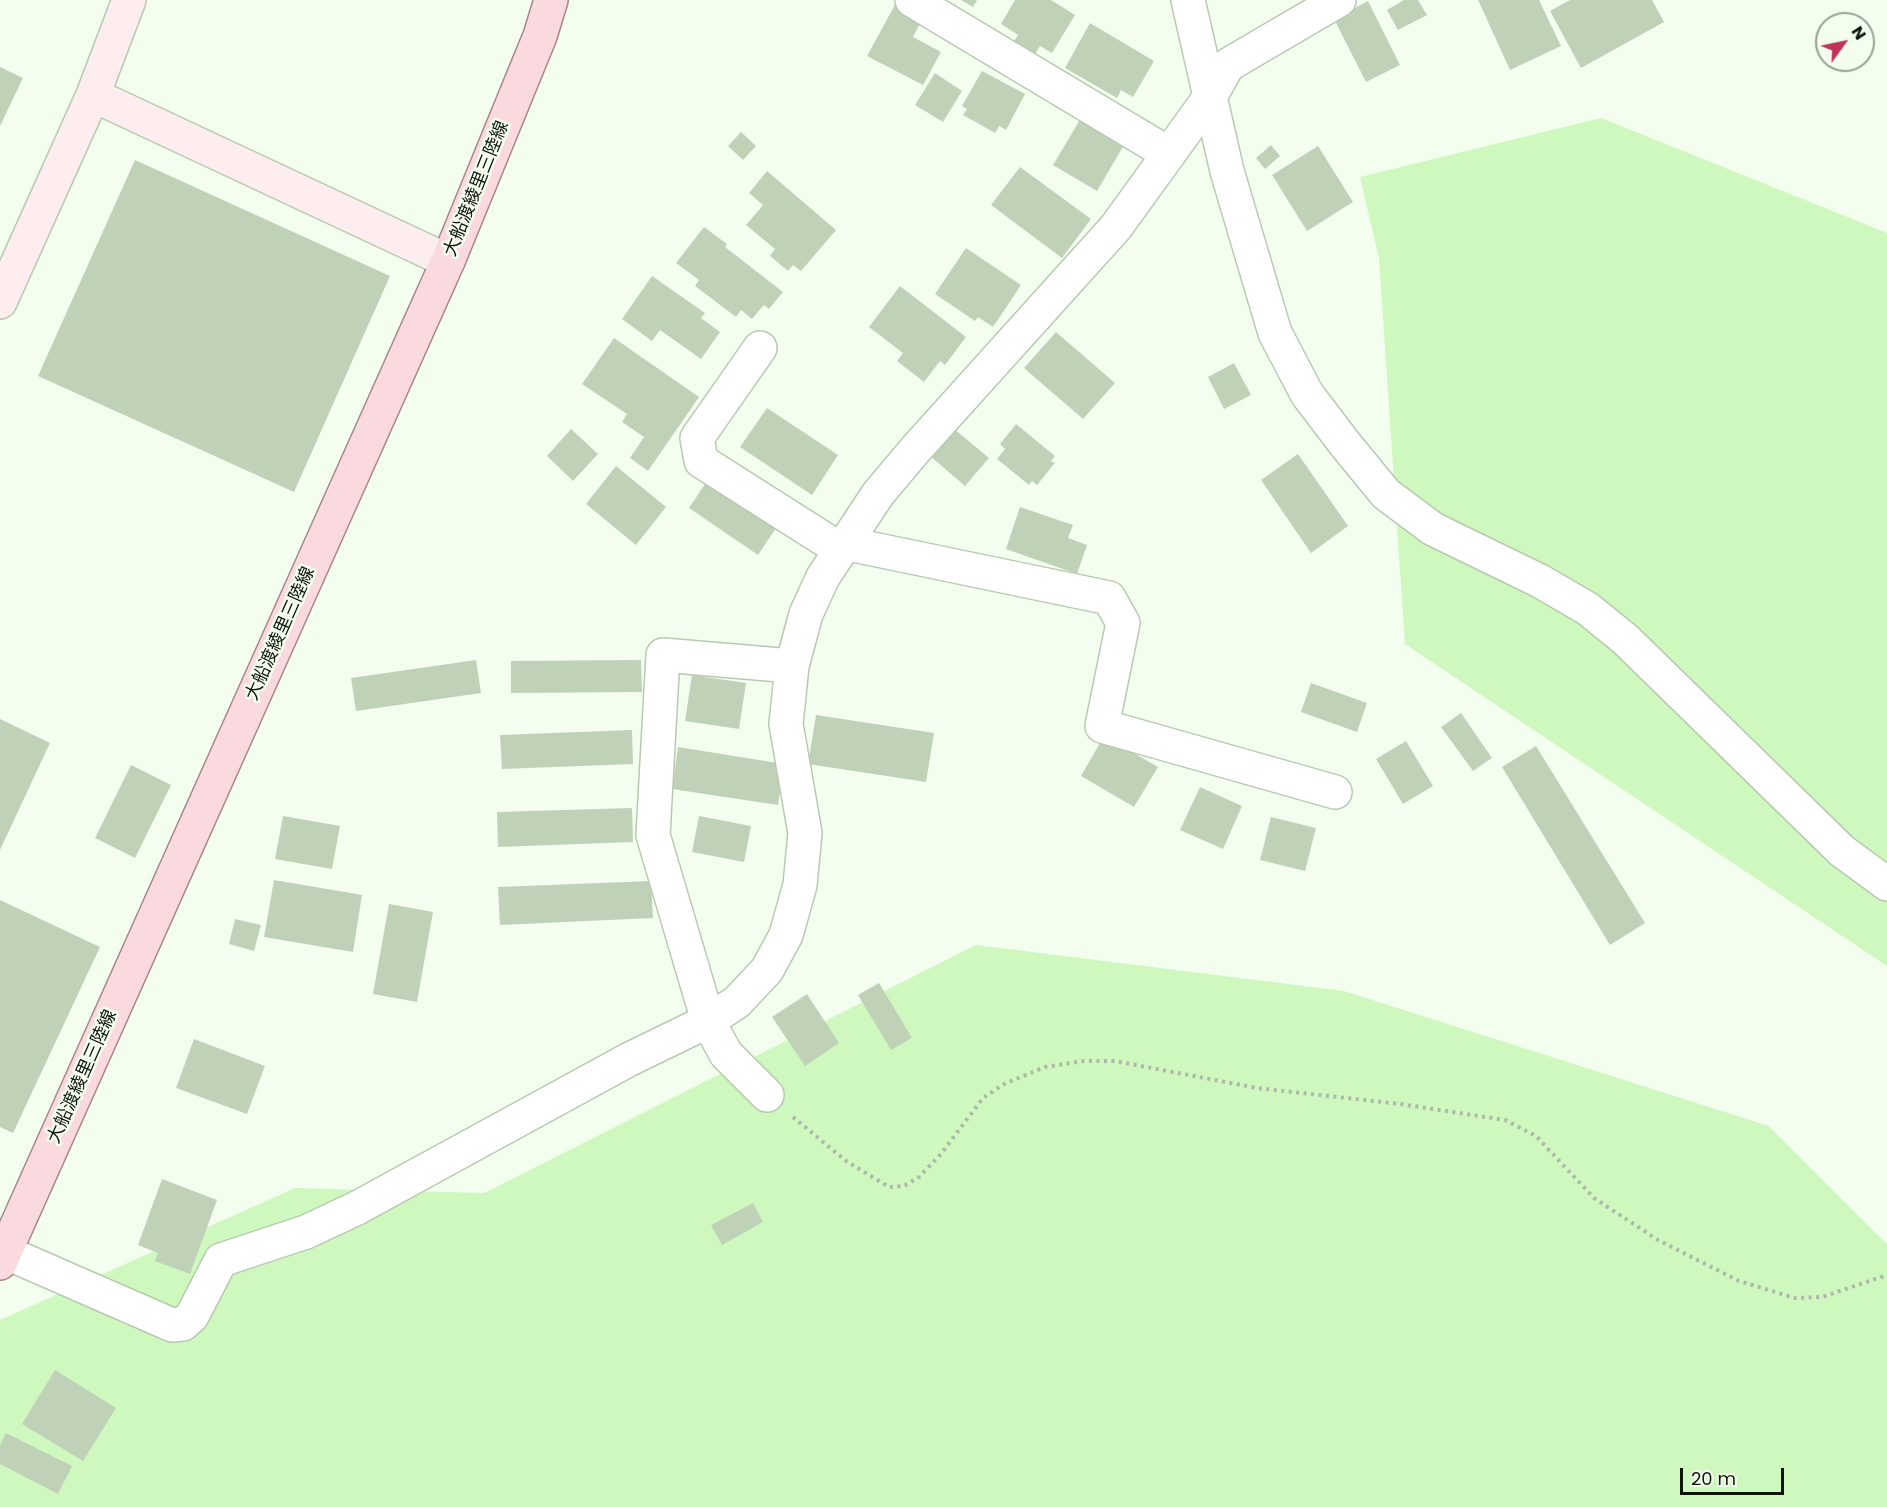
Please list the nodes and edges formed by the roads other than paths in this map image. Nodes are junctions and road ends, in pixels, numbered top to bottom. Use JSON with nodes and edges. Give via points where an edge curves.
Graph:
{"nodes":[{"id":1,"x":129,"y":0,"type":"edge"},
{"id":2,"x":551,"y":0,"type":"edge"},
{"id":3,"x":912,"y":0,"type":"edge"},
{"id":4,"x":1188,"y":0,"type":"edge"},
{"id":5,"x":1339,"y":0,"type":"edge"},
{"id":6,"x":93,"y":95,"type":"junction"},
{"id":7,"x":1210,"y":97,"type":"junction"},
{"id":8,"x":1169,"y":154,"type":"junction"},
{"id":9,"x":448,"y":261,"type":"junction"},
{"id":10,"x":0,"y":302,"type":"edge"},
{"id":11,"x":760,"y":348,"type":"dead end"},
{"id":12,"x":842,"y":546,"type":"junction"},
{"id":13,"x":792,"y":666,"type":"junction"},
{"id":14,"x":1335,"y":792,"type":"dead end"},
{"id":15,"x":1887,"y":884,"type":"edge"},
{"id":16,"x":708,"y":1021,"type":"junction"},
{"id":17,"x":767,"y":1095,"type":"road end"},
{"id":18,"x":2,"y":1255,"type":"edge"}],
"edges":[{"from":1,"to":6,"type":"street"},
{"from":2,"to":9,"type":"main road","name":"大船渡綾里三陸線"},
{"from":3,"to":8,"type":"street"},
{"from":4,"to":7,"type":"street"},
{"from":5,"to":7,"type":"street","via":[[1228,65]]},
{"from":6,"to":9,"type":"street"},
{"from":6,"to":10,"type":"street"},
{"from":7,"to":8,"type":"street"},
{"from":7,"to":15,"type":"street","via":[[1227,171],[1275,333],[1307,394],[1386,494],[1433,529],[1588,609],[1625,639],[1842,851]]},
{"from":8,"to":12,"type":"street","via":[[1116,227],[915,450]]},
{"from":9,"to":18,"type":"main road","name":"大船渡綾里三陸線"},
{"from":11,"to":12,"type":"street","via":[[697,438],[701,461]]},
{"from":12,"to":13,"type":"street","via":[[806,614]]},
{"from":12,"to":14,"type":"street","via":[[1109,598],[1123,623],[1102,726]]},
{"from":13,"to":16,"type":"street","via":[[786,724],[805,833],[800,885],[786,935],[767,970],[737,1002]]},
{"from":13,"to":16,"type":"street","via":[[663,655],[653,835]]},
{"from":16,"to":17,"type":"street","via":[[726,1054]]},
{"from":16,"to":18,"type":"street","via":[[628,1060],[347,1213],[306,1232],[221,1260],[192,1316],[183,1324],[172,1325]]}]}
